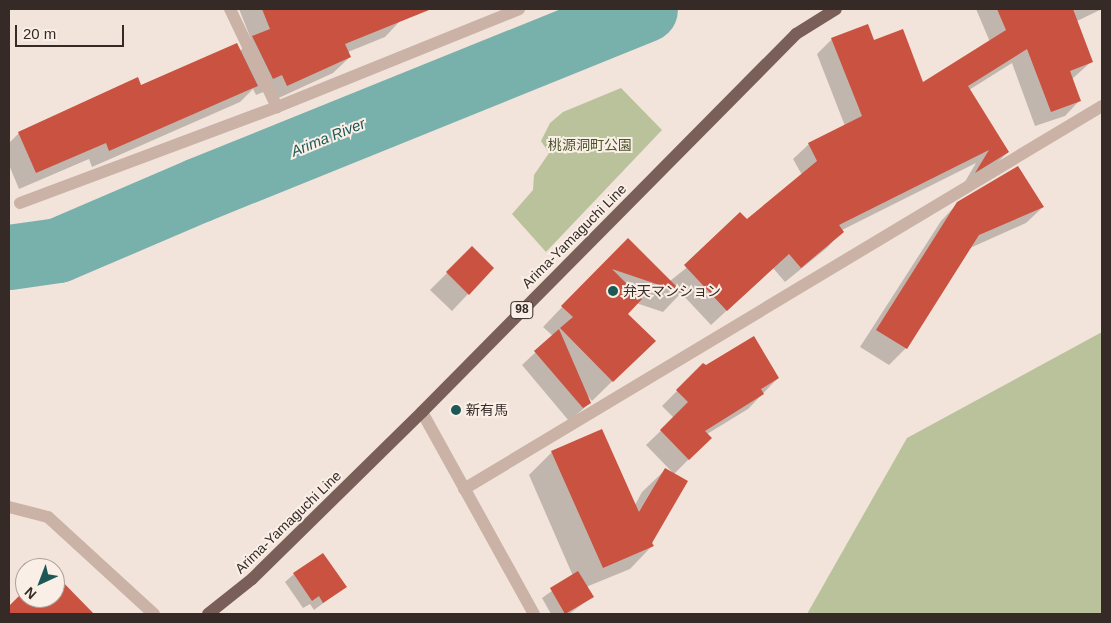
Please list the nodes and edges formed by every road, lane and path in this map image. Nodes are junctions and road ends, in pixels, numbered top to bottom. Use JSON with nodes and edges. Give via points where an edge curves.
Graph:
{"nodes":[{"id":1,"x":230,"y":9,"type":"edge"},
{"id":2,"x":519,"y":9,"type":"edge"},
{"id":3,"x":836,"y":9,"type":"edge"},
{"id":4,"x":1102,"y":106,"type":"edge"},
{"id":5,"x":277,"y":107,"type":"junction"},
{"id":6,"x":20,"y":203,"type":"dead end"},
{"id":7,"x":422,"y":412,"type":"junction"},
{"id":8,"x":464,"y":489,"type":"junction"},
{"id":9,"x":9,"y":507,"type":"edge"},
{"id":10,"x":154,"y":614,"type":"edge"},
{"id":11,"x":208,"y":614,"type":"edge"},
{"id":12,"x":534,"y":614,"type":"edge"}],
"edges":[{"from":1,"to":5,"type":"street"},
{"from":2,"to":5,"type":"street"},
{"from":3,"to":7,"type":"main road","name":"Arima-Yamaguchi Line","number":"98","via":[[796,34]]},
{"from":4,"to":8,"type":"street"},
{"from":5,"to":6,"type":"street"},
{"from":7,"to":8,"type":"street"},
{"from":7,"to":11,"type":"main road","name":"Arima-Yamaguchi Line","number":"98","via":[[252,579]]},
{"from":8,"to":12,"type":"street"},
{"from":9,"to":10,"type":"street","via":[[48,517]]}]}
